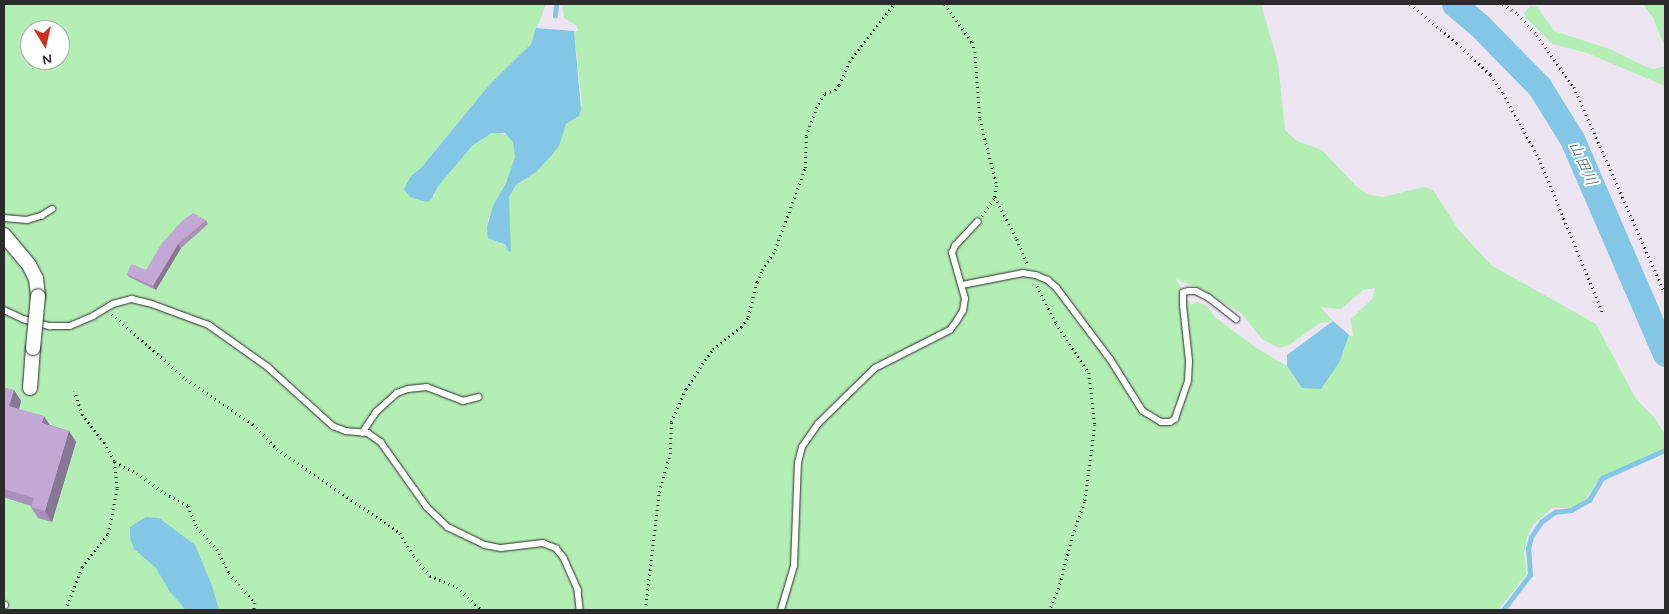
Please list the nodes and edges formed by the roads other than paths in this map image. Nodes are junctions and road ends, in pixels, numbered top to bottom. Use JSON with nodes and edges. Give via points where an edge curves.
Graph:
{"nodes":[{"id":1,"x":52,"y":209,"type":"dead end"},
{"id":2,"x":4,"y":218,"type":"edge"},
{"id":3,"x":977,"y":222,"type":"road end"},
{"id":4,"x":4,"y":235,"type":"edge"},
{"id":5,"x":962,"y":285,"type":"junction"},
{"id":6,"x":4,"y":310,"type":"edge"},
{"id":7,"x":1236,"y":319,"type":"dead end"},
{"id":8,"x":30,"y":388,"type":"dead end"},
{"id":9,"x":479,"y":397,"type":"dead end"},
{"id":10,"x":362,"y":433,"type":"junction"},
{"id":11,"x":580,"y":610,"type":"edge"},
{"id":12,"x":781,"y":610,"type":"edge"}],
"edges":[{"from":1,"to":2,"type":"lane","via":[[27,220]]},
{"from":3,"to":5,"type":"lane","via":[[952,253]]},
{"from":4,"to":8,"type":"street","bridge":true,"via":[[30,265],[36,279],[38,296]]},
{"from":5,"to":7,"type":"lane","via":[[1011,275],[1032,274],[1048,280],[1111,360],[1143,411],[1161,422],[1175,419],[1188,381],[1183,293],[1196,291]]},
{"from":5,"to":12,"type":"lane","via":[[963,311],[950,330],[875,368],[807,437],[798,463],[794,566]]},
{"from":6,"to":10,"type":"lane","via":[[32,322],[70,326],[113,304],[132,299],[199,320],[268,367],[333,426]]},
{"from":9,"to":10,"type":"lane","via":[[454,400],[427,387],[408,389],[397,393],[376,412]]},
{"from":10,"to":11,"type":"lane","via":[[368,433],[381,442],[427,507],[448,527],[485,545],[501,548],[543,543],[556,548],[578,590]]}]}
